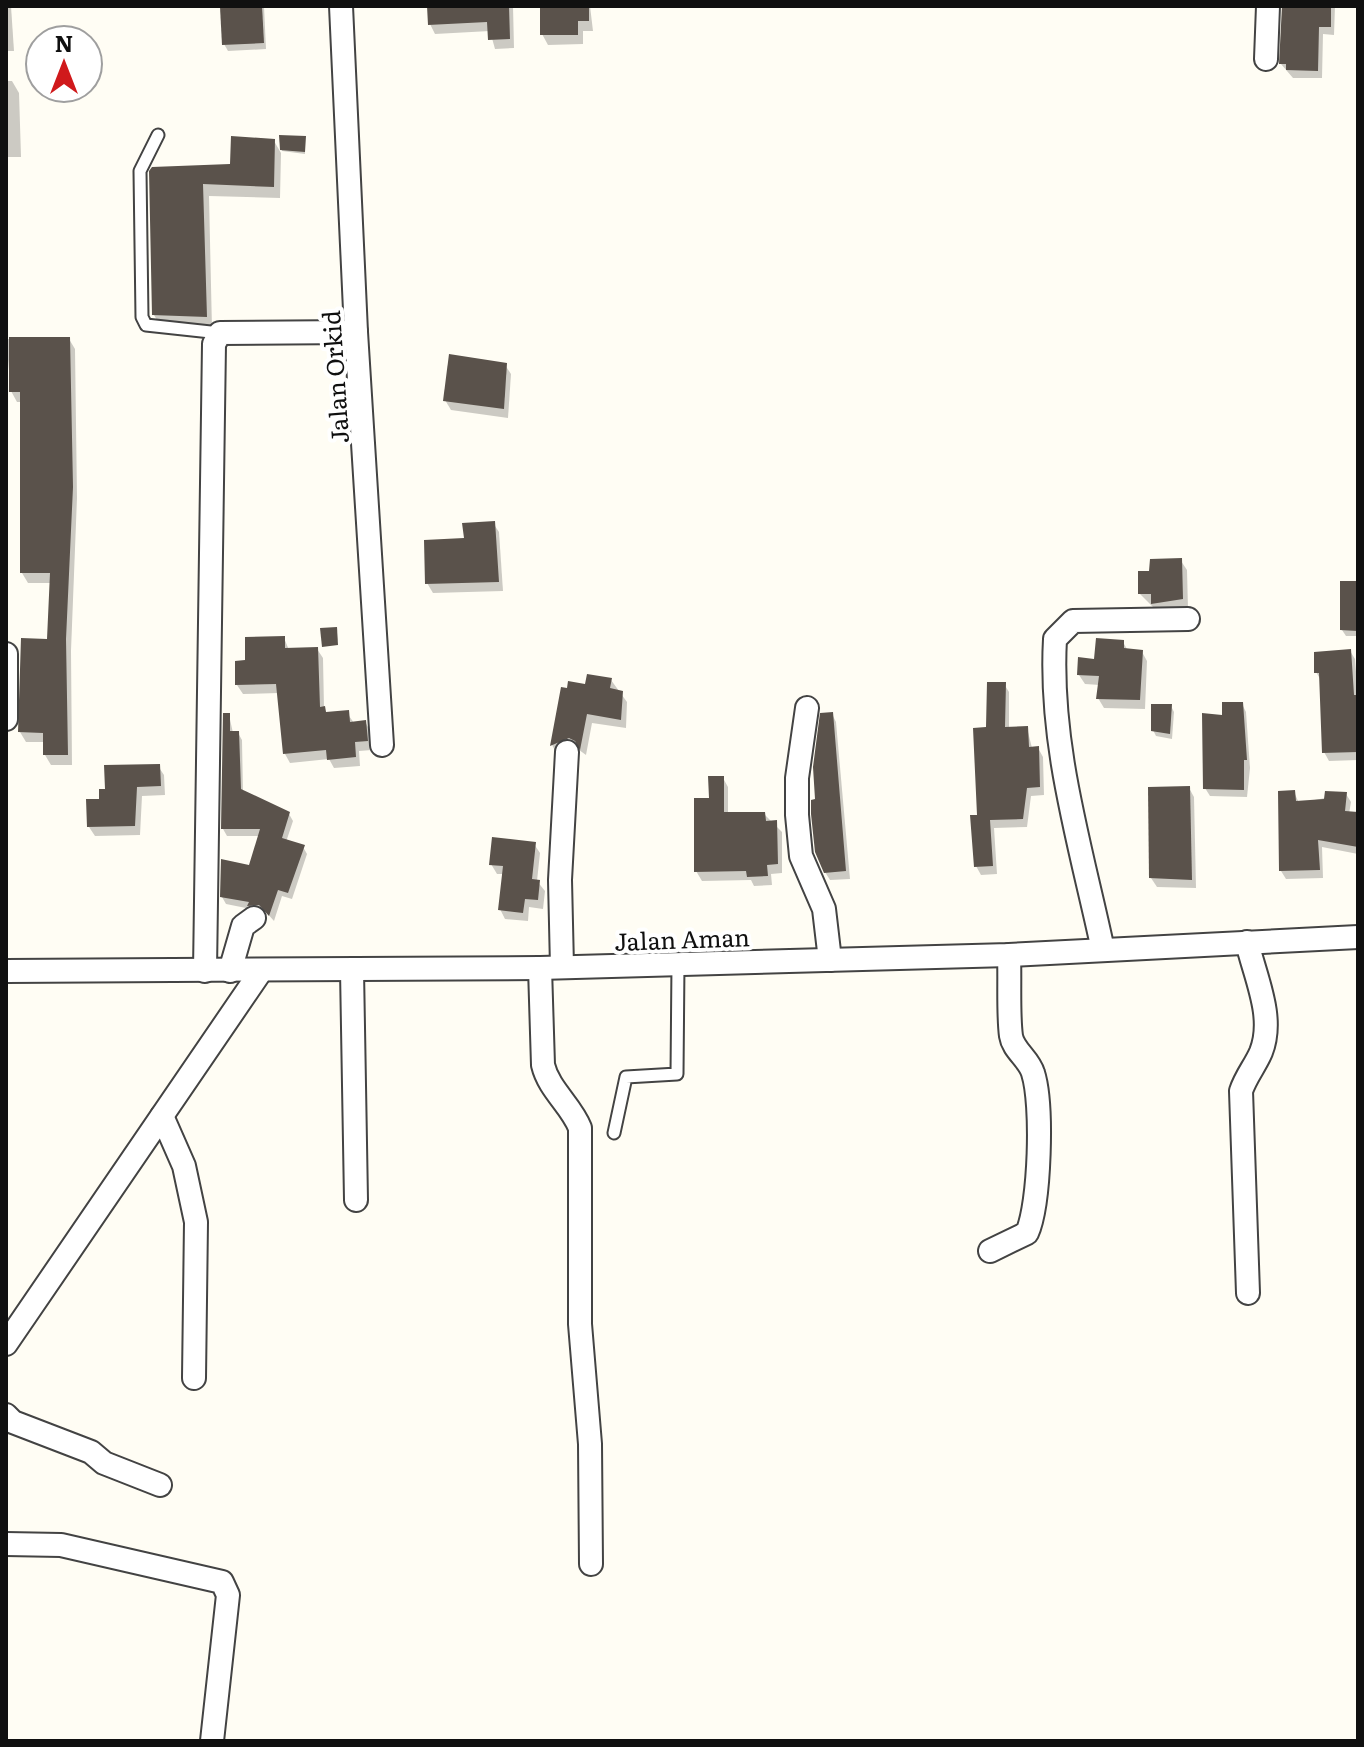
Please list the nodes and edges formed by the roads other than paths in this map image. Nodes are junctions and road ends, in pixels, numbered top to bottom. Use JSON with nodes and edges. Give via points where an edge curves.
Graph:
{"nodes":[{"id":1,"x":341,"y":6,"type":"edge"},
{"id":2,"x":1268,"y":6,"type":"edge"},
{"id":3,"x":1266,"y":59,"type":"dead end"},
{"id":4,"x":158,"y":135,"type":"dead end"},
{"id":5,"x":356,"y":332,"type":"junction"},
{"id":6,"x":220,"y":333,"type":"junction"},
{"id":7,"x":1188,"y":619,"type":"dead end"},
{"id":8,"x":6,"y":654,"type":"edge"},
{"id":9,"x":807,"y":708,"type":"dead end"},
{"id":10,"x":6,"y":719,"type":"edge"},
{"id":11,"x":382,"y":745,"type":"dead end"},
{"id":12,"x":567,"y":752,"type":"dead end"},
{"id":13,"x":254,"y":918,"type":"dead end"},
{"id":14,"x":1358,"y":937,"type":"edge"},
{"id":15,"x":1247,"y":942,"type":"junction"},
{"id":16,"x":1103,"y":950,"type":"junction"},
{"id":17,"x":1009,"y":955,"type":"junction"},
{"id":18,"x":830,"y":960,"type":"junction"},
{"id":19,"x":678,"y":964,"type":"junction"},
{"id":20,"x":551,"y":967,"type":"junction"},
{"id":21,"x":352,"y":970,"type":"junction"},
{"id":22,"x":6,"y":971,"type":"edge"},
{"id":23,"x":205,"y":971,"type":"junction"},
{"id":24,"x":230,"y":971,"type":"junction"},
{"id":25,"x":261,"y":971,"type":"junction"},
{"id":26,"x":162,"y":1116,"type":"junction"},
{"id":27,"x":614,"y":1133,"type":"dead end"},
{"id":28,"x":356,"y":1200,"type":"dead end"},
{"id":29,"x":990,"y":1251,"type":"dead end"},
{"id":30,"x":1248,"y":1293,"type":"dead end"},
{"id":31,"x":6,"y":1344,"type":"edge"},
{"id":32,"x":194,"y":1378,"type":"dead end"},
{"id":33,"x":6,"y":1415,"type":"edge"},
{"id":34,"x":160,"y":1485,"type":"dead end"},
{"id":35,"x":6,"y":1544,"type":"edge"},
{"id":36,"x":591,"y":1564,"type":"dead end"},
{"id":37,"x":212,"y":1741,"type":"edge"}],
"edges":[{"from":1,"to":5,"type":"street","name":"Jalan Orkid"},
{"from":2,"to":3,"type":"street"},
{"from":4,"to":6,"type":"lane","via":[[140,171],[142,317],[146,325]]},
{"from":5,"to":6,"type":"street"},
{"from":5,"to":11,"type":"street","name":"Jalan Orkid"},
{"from":6,"to":23,"type":"street","via":[[213,366]]},
{"from":7,"to":16,"type":"street","via":[[1073,621],[1055,639],[1058,747]]},
{"from":8,"to":10,"type":"street"},
{"from":9,"to":18,"type":"street","via":[[797,815],[801,856],[824,909]]},
{"from":12,"to":20,"type":"street"},
{"from":13,"to":24,"type":"street","via":[[243,926]]},
{"from":14,"to":15,"type":"street","name":"Jalan Aman"},
{"from":15,"to":16,"type":"street","name":"Jalan Aman"},
{"from":15,"to":30,"type":"street","via":[[1266,1013],[1260,1054],[1241,1091]]},
{"from":16,"to":17,"type":"street","name":"Jalan Aman"},
{"from":17,"to":18,"type":"street","name":"Jalan Aman"},
{"from":17,"to":29,"type":"street","via":[[1011,1039],[1031,1064],[1036,1082],[1037,1191],[1027,1233]]},
{"from":18,"to":19,"type":"street","name":"Jalan Aman"},
{"from":19,"to":20,"type":"street","name":"Jalan Aman"},
{"from":19,"to":27,"type":"lane","via":[[677,1074],[626,1077]]},
{"from":20,"to":21,"type":"street","name":"Jalan Aman"},
{"from":20,"to":36,"type":"street","via":[[543,1065],[547,1080],[580,1128],[580,1324],[590,1444]]},
{"from":21,"to":25,"type":"street","name":"Jalan Aman"},
{"from":21,"to":28,"type":"street"},
{"from":22,"to":23,"type":"street","name":"Jalan Aman"},
{"from":23,"to":24,"type":"street","name":"Jalan Aman"},
{"from":24,"to":25,"type":"street","name":"Jalan Aman"},
{"from":25,"to":26,"type":"street"},
{"from":26,"to":31,"type":"street"},
{"from":26,"to":32,"type":"street","via":[[184,1166],[196,1222]]},
{"from":33,"to":34,"type":"street"},
{"from":35,"to":37,"type":"street","via":[[61,1545],[222,1582],[228,1595]]}]}
